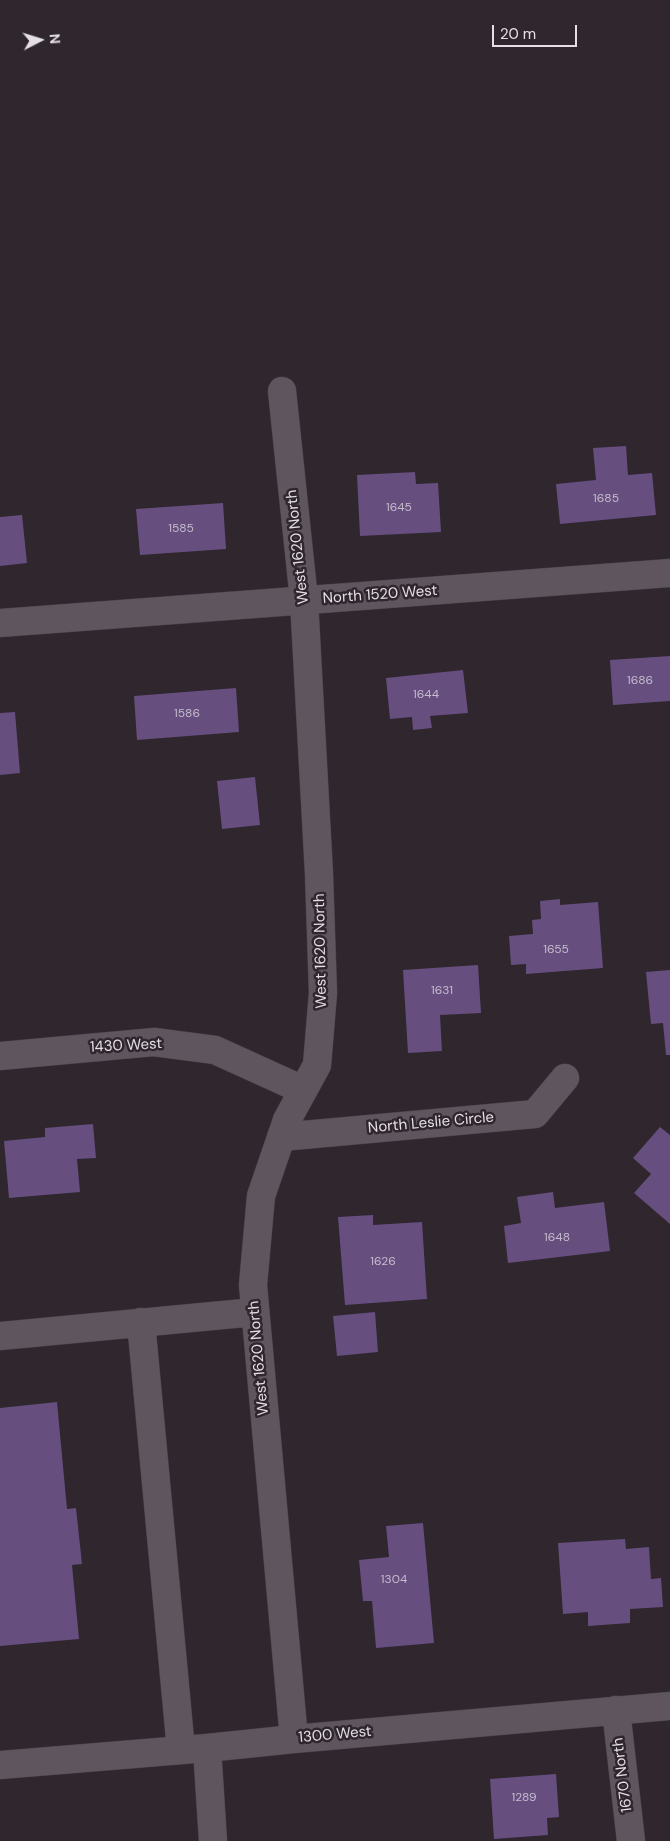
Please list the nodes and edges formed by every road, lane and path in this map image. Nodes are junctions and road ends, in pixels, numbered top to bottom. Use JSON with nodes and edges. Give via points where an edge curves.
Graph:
{"nodes":[{"id":1,"x":282,"y":391,"type":"dead end"},
{"id":2,"x":670,"y":573,"type":"edge"},
{"id":3,"x":304,"y":600,"type":"junction"},
{"id":4,"x":0,"y":624,"type":"edge"},
{"id":5,"x":0,"y":1056,"type":"edge"},
{"id":6,"x":565,"y":1078,"type":"dead end"},
{"id":7,"x":303,"y":1090,"type":"junction"},
{"id":8,"x":281,"y":1137,"type":"junction"},
{"id":9,"x":255,"y":1312,"type":"junction"},
{"id":10,"x":141,"y":1322,"type":"junction"},
{"id":11,"x":0,"y":1336,"type":"edge"},
{"id":12,"x":670,"y":1706,"type":"edge"},
{"id":13,"x":616,"y":1710,"type":"junction"},
{"id":14,"x":294,"y":1739,"type":"junction"},
{"id":15,"x":194,"y":1749,"type":"junction"},
{"id":16,"x":0,"y":1765,"type":"edge"},
{"id":17,"x":213,"y":1841,"type":"edge"},
{"id":18,"x":631,"y":1841,"type":"edge"}],
"edges":[{"from":1,"to":3,"type":"street","name":"West 1620 North"},
{"from":2,"to":3,"type":"street","name":"North 1520 West"},
{"from":3,"to":4,"type":"street","name":"North 1520 West"},
{"from":3,"to":7,"type":"street","name":"West 1620 North","via":[[324,993],[317,1065]]},
{"from":5,"to":7,"type":"street","name":"1430 West","via":[[154,1042],[215,1050]]},
{"from":6,"to":8,"type":"street","name":"North Leslie Circle","via":[[535,1114]]},
{"from":7,"to":8,"type":"street","name":"West 1620 North"},
{"from":8,"to":9,"type":"street","name":"West 1620 North","via":[[260,1196],[253,1285]]},
{"from":9,"to":10,"type":"street"},
{"from":9,"to":14,"type":"street","name":"West 1620 North"},
{"from":10,"to":11,"type":"street"},
{"from":10,"to":15,"type":"street"},
{"from":12,"to":13,"type":"street","name":"1300 West"},
{"from":13,"to":14,"type":"street","name":"1300 West"},
{"from":13,"to":18,"type":"street","name":"1670 North"},
{"from":14,"to":15,"type":"street","name":"1300 West"},
{"from":15,"to":16,"type":"street","name":"1300 West"},
{"from":15,"to":17,"type":"street"}]}
